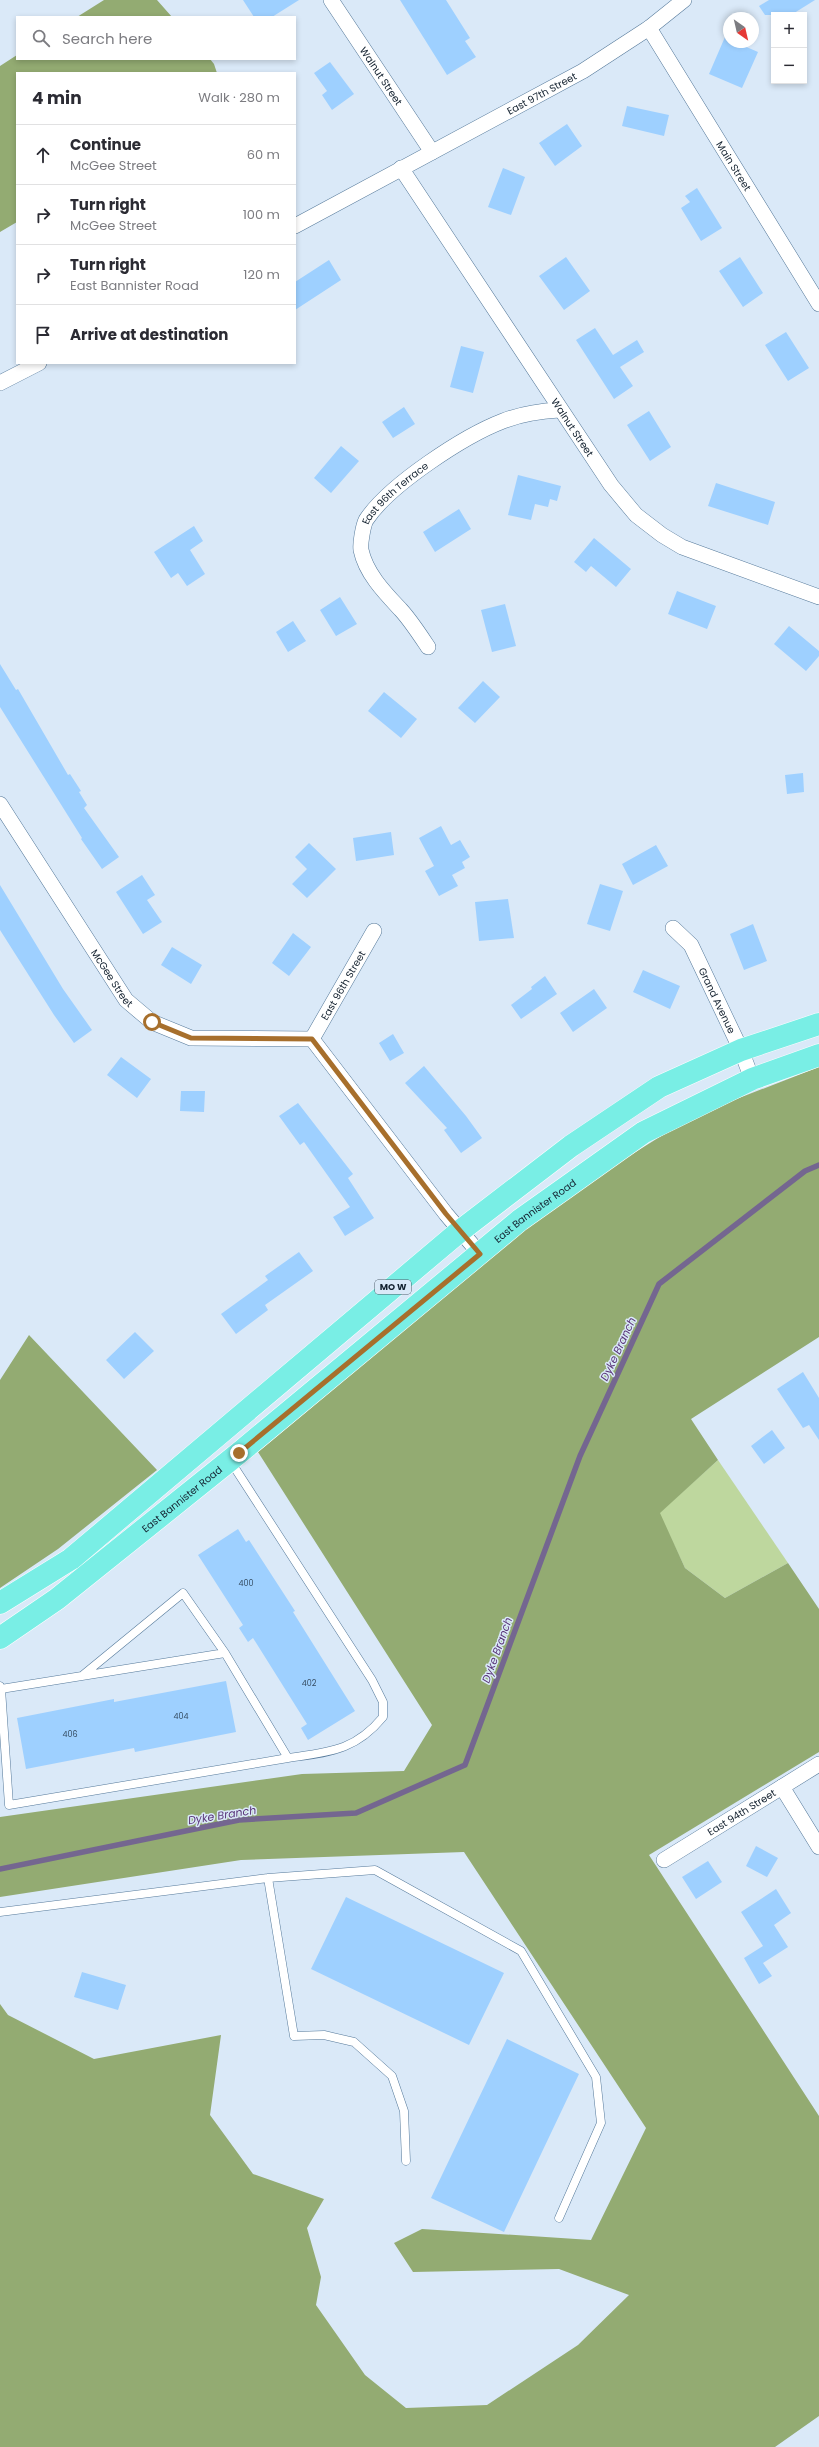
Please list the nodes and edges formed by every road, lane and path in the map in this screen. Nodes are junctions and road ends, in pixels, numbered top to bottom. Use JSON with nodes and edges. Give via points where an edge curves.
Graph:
{"nodes":[{"id":1,"x":331,"y":0,"type":"edge"},
{"id":2,"x":684,"y":0,"type":"edge"},
{"id":3,"x":649,"y":28,"type":"junction"},
{"id":4,"x":432,"y":152,"type":"junction"},
{"id":5,"x":401,"y":168,"type":"junction"},
{"id":6,"x":296,"y":225,"type":"edge"},
{"id":7,"x":819,"y":303,"type":"edge"},
{"id":8,"x":37,"y":364,"type":"edge"},
{"id":9,"x":0,"y":383,"type":"edge"},
{"id":10,"x":559,"y":410,"type":"junction"},
{"id":11,"x":819,"y":597,"type":"edge"},
{"id":12,"x":428,"y":647,"type":"dead end"},
{"id":13,"x":0,"y":804,"type":"edge"},
{"id":14,"x":673,"y":928,"type":"dead end"},
{"id":15,"x":374,"y":931,"type":"dead end"},
{"id":16,"x":819,"y":1024,"type":"edge"},
{"id":17,"x":312,"y":1039,"type":"junction"},
{"id":18,"x":741,"y":1050,"type":"junction"},
{"id":19,"x":819,"y":1055,"type":"edge"},
{"id":20,"x":752,"y":1079,"type":"junction"},
{"id":21,"x":460,"y":1230,"type":"junction"},
{"id":22,"x":480,"y":1254,"type":"junction"},
{"id":23,"x":230,"y":1461,"type":"junction"},
{"id":24,"x":0,"y":1603,"type":"edge"},
{"id":25,"x":0,"y":1638,"type":"edge"},
{"id":26,"x":225,"y":1654,"type":"junction"},
{"id":27,"x":83,"y":1676,"type":"junction"},
{"id":28,"x":0,"y":1688,"type":"edge"},
{"id":29,"x":288,"y":1758,"type":"junction"},
{"id":30,"x":819,"y":1764,"type":"edge"},
{"id":31,"x":782,"y":1787,"type":"junction"},
{"id":32,"x":819,"y":1847,"type":"edge"},
{"id":33,"x":664,"y":1860,"type":"dead end"},
{"id":34,"x":268,"y":1878,"type":"junction"},
{"id":35,"x":0,"y":1912,"type":"edge"},
{"id":36,"x":406,"y":2161,"type":"dead end"},
{"id":37,"x":559,"y":2218,"type":"dead end"}],
"edges":[{"from":1,"to":4,"type":"street","name":"Walnut Street"},
{"from":2,"to":3,"type":"street","name":"East 97th Street"},
{"from":3,"to":4,"type":"street","name":"East 97th Street","via":[[583,70]]},
{"from":3,"to":7,"type":"street","name":"Main Street"},
{"from":4,"to":5,"type":"street","name":"East 97th Street"},
{"from":5,"to":6,"type":"street"},
{"from":5,"to":10,"type":"street","name":"Walnut Street"},
{"from":8,"to":9,"type":"street"},
{"from":10,"to":11,"type":"street","name":"Walnut Street","via":[[611,485],[636,515],[662,535],[682,546]]},
{"from":10,"to":12,"type":"street","name":"East 96th Terrace","via":[[538,411],[503,421],[477,433],[415,474],[385,500],[365,522],[361,550],[371,573]]},
{"from":13,"to":17,"type":"street","name":"McGee Street","via":[[126,1000],[152,1022],[191,1038]]},
{"from":14,"to":18,"type":"street","name":"Grand Avenue","via":[[691,945]]},
{"from":15,"to":17,"type":"street","name":"East 96th Street"},
{"from":16,"to":18,"type":"main road","number":"MO W"},
{"from":17,"to":21,"type":"street"},
{"from":18,"to":20,"type":"street","name":"Grand Avenue"},
{"from":18,"to":21,"type":"main road","number":"MO W","via":[[659,1087],[571,1146]]},
{"from":19,"to":20,"type":"main road","name":"East Bannister Road","number":"MO W"},
{"from":20,"to":22,"type":"main road","name":"East Bannister Road","number":"MO W","via":[[644,1132],[520,1220]]},
{"from":21,"to":22,"type":"street"},
{"from":21,"to":24,"type":"main road","number":"MO W","via":[[71,1559]]},
{"from":22,"to":23,"type":"main road","name":"East Bannister Road","number":"MO W"},
{"from":23,"to":25,"type":"main road","name":"East Bannister Road","number":"MO W","via":[[57,1599]]},
{"from":23,"to":29,"type":"lane","via":[[372,1680],[383,1702],[383,1718],[370,1733],[355,1744],[334,1752]]},
{"from":26,"to":27,"type":"lane"},
{"from":26,"to":27,"type":"lane","via":[[183,1593]]},
{"from":26,"to":29,"type":"lane"},
{"from":27,"to":28,"type":"lane"},
{"from":28,"to":29,"type":"lane","via":[[9,1805]]},
{"from":30,"to":31,"type":"street","name":"East 94th Street"},
{"from":31,"to":32,"type":"street"},
{"from":31,"to":33,"type":"street","name":"East 94th Street"},
{"from":34,"to":35,"type":"lane"},
{"from":34,"to":36,"type":"lane","via":[[294,2036],[324,2035],[354,2042],[392,2076],[404,2111]]},
{"from":34,"to":37,"type":"lane","via":[[375,1870],[522,1951],[596,2077],[601,2123]]}]}
